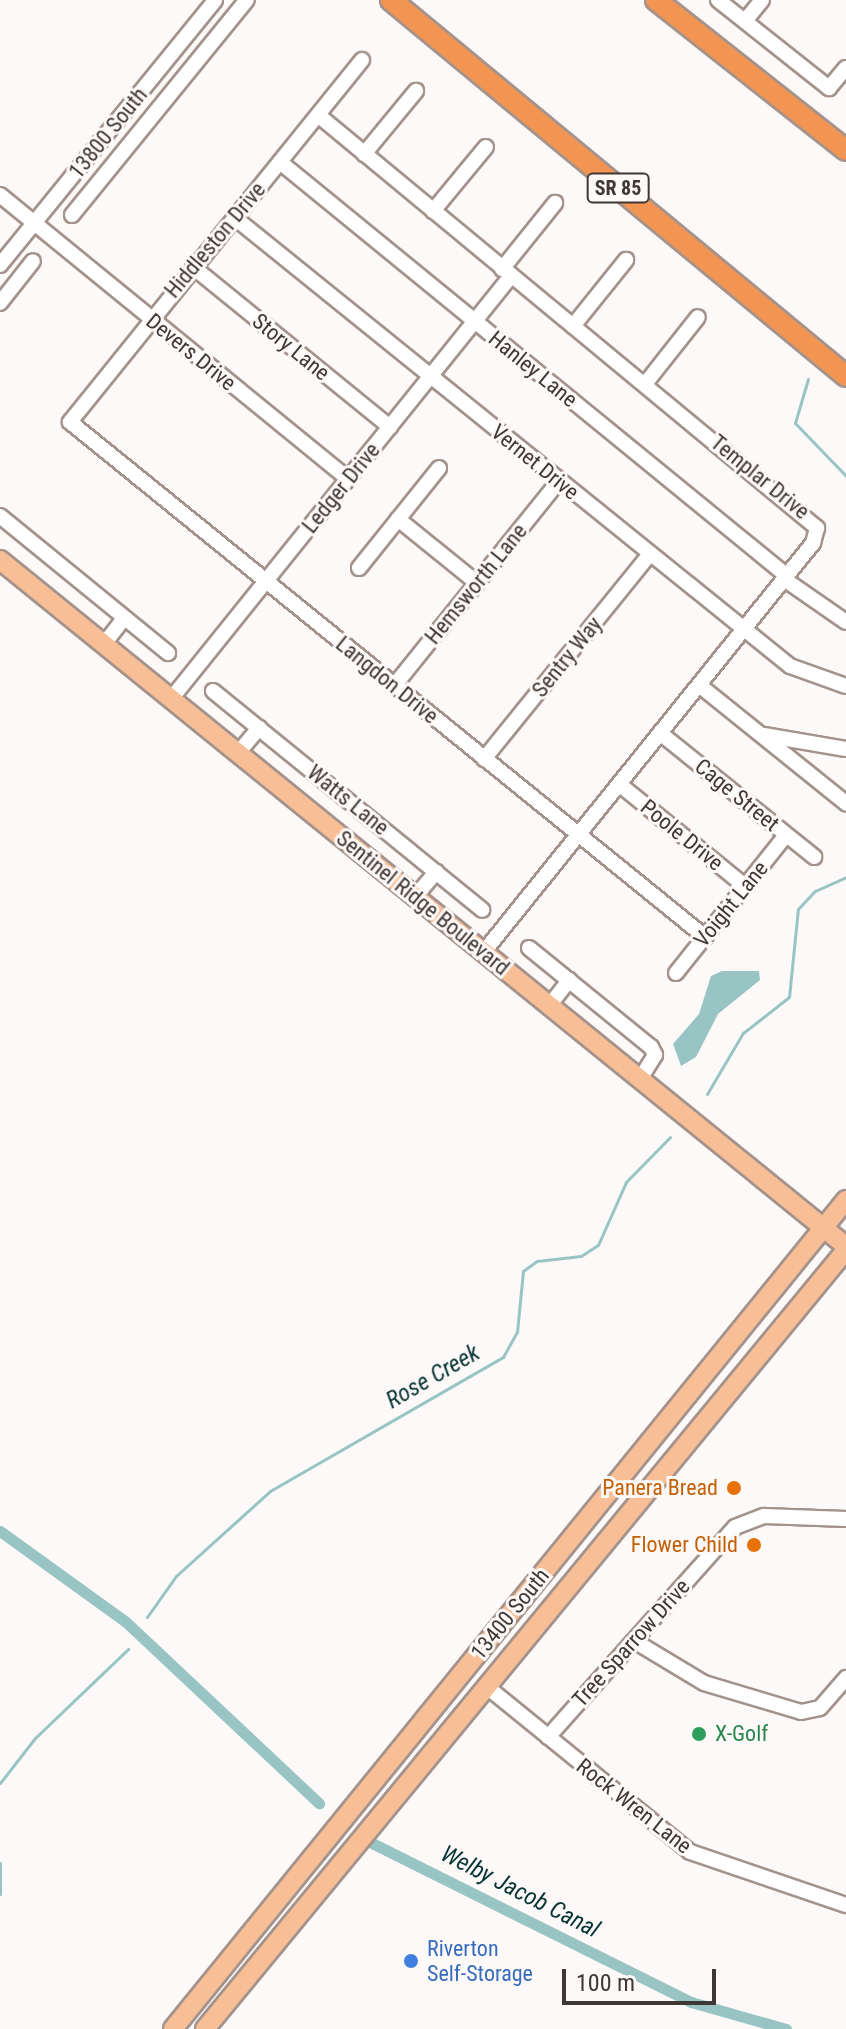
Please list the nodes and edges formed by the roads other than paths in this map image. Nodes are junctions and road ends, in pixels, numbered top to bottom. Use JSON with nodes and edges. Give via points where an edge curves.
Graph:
{"nodes":[{"id":1,"x":215,"y":0,"type":"edge"},
{"id":2,"x":247,"y":0,"type":"edge"},
{"id":3,"x":391,"y":0,"type":"edge"},
{"id":4,"x":656,"y":0,"type":"edge"},
{"id":5,"x":718,"y":0,"type":"edge"},
{"id":6,"x":762,"y":0,"type":"edge"},
{"id":7,"x":745,"y":21,"type":"junction"},
{"id":8,"x":362,"y":60,"type":"dead end"},
{"id":9,"x":846,"y":68,"type":"edge"},
{"id":10,"x":416,"y":91,"type":"dead end"},
{"id":11,"x":318,"y":115,"type":"junction"},
{"id":12,"x":486,"y":147,"type":"dead end"},
{"id":13,"x":846,"y":150,"type":"edge"},
{"id":14,"x":364,"y":154,"type":"junction"},
{"id":15,"x":88,"y":157,"type":"junction"},
{"id":16,"x":280,"y":162,"type":"junction"},
{"id":17,"x":107,"y":171,"type":"junction"},
{"id":18,"x":0,"y":195,"type":"edge"},
{"id":19,"x":555,"y":203,"type":"dead end"},
{"id":20,"x":433,"y":211,"type":"junction"},
{"id":21,"x":72,"y":215,"type":"dead end"},
{"id":22,"x":235,"y":218,"type":"junction"},
{"id":23,"x":34,"y":223,"type":"junction"},
{"id":24,"x":626,"y":260,"type":"dead end"},
{"id":25,"x":33,"y":261,"type":"dead end"},
{"id":26,"x":0,"y":265,"type":"edge"},
{"id":27,"x":193,"y":267,"type":"junction"},
{"id":28,"x":506,"y":272,"type":"junction"},
{"id":29,"x":0,"y":303,"type":"edge"},
{"id":30,"x":698,"y":317,"type":"dead end"},
{"id":31,"x":149,"y":318,"type":"junction"},
{"id":32,"x":475,"y":322,"type":"junction"},
{"id":33,"x":573,"y":326,"type":"junction"},
{"id":34,"x":431,"y":376,"type":"junction"},
{"id":35,"x":846,"y":376,"type":"edge"},
{"id":36,"x":645,"y":384,"type":"junction"},
{"id":37,"x":70,"y":422,"type":"joint"},
{"id":38,"x":390,"y":427,"type":"junction"},
{"id":39,"x":439,"y":468,"type":"dead end"},
{"id":40,"x":348,"y":479,"type":"junction"},
{"id":41,"x":559,"y":481,"type":"junction"},
{"id":42,"x":0,"y":516,"type":"edge"},
{"id":43,"x":398,"y":519,"type":"junction"},
{"id":44,"x":650,"y":554,"type":"junction"},
{"id":45,"x":0,"y":560,"type":"edge"},
{"id":46,"x":359,"y":568,"type":"dead end"},
{"id":47,"x":786,"y":578,"type":"junction"},
{"id":48,"x":265,"y":582,"type":"junction"},
{"id":49,"x":477,"y":583,"type":"junction"},
{"id":50,"x":846,"y":606,"type":"edge"},
{"id":51,"x":124,"y":618,"type":"junction"},
{"id":52,"x":841,"y":620,"type":"edge"},
{"id":53,"x":744,"y":630,"type":"junction"},
{"id":54,"x":104,"y":644,"type":"junction"},
{"id":55,"x":168,"y":653,"type":"dead end"},
{"id":56,"x":699,"y":685,"type":"junction"},
{"id":57,"x":394,"y":686,"type":"junction"},
{"id":58,"x":846,"y":686,"type":"edge"},
{"id":59,"x":213,"y":691,"type":"dead end"},
{"id":60,"x":171,"y":699,"type":"junction"},
{"id":61,"x":259,"y":728,"type":"junction"},
{"id":62,"x":660,"y":733,"type":"junction"},
{"id":63,"x":761,"y":735,"type":"junction"},
{"id":64,"x":846,"y":749,"type":"edge"},
{"id":65,"x":238,"y":753,"type":"junction"},
{"id":66,"x":484,"y":759,"type":"junction"},
{"id":67,"x":619,"y":784,"type":"junction"},
{"id":68,"x":846,"y":803,"type":"edge"},
{"id":69,"x":578,"y":835,"type":"junction"},
{"id":70,"x":786,"y":835,"type":"junction"},
{"id":71,"x":814,"y":857,"type":"dead end"},
{"id":72,"x":436,"y":872,"type":"junction"},
{"id":73,"x":745,"y":886,"type":"junction"},
{"id":74,"x":415,"y":897,"type":"junction"},
{"id":75,"x":482,"y":910,"type":"dead end"},
{"id":76,"x":705,"y":937,"type":"junction"},
{"id":77,"x":529,"y":948,"type":"dead end"},
{"id":78,"x":483,"y":953,"type":"junction"},
{"id":79,"x":676,"y":973,"type":"dead end"},
{"id":80,"x":569,"y":980,"type":"junction"},
{"id":81,"x":549,"y":1006,"type":"junction"},
{"id":82,"x":640,"y":1079,"type":"junction"},
{"id":83,"x":846,"y":1200,"type":"edge"},
{"id":84,"x":824,"y":1227,"type":"junction"},
{"id":85,"x":846,"y":1248,"type":"edge"},
{"id":86,"x":846,"y":1519,"type":"edge"},
{"id":87,"x":636,"y":1642,"type":"junction"},
{"id":88,"x":846,"y":1678,"type":"edge"},
{"id":89,"x":486,"y":1686,"type":"junction"},
{"id":90,"x":548,"y":1737,"type":"junction"},
{"id":91,"x":846,"y":1905,"type":"edge"},
{"id":92,"x":173,"y":2029,"type":"edge"},
{"id":93,"x":205,"y":2029,"type":"edge"}],
"edges":[{"from":1,"to":15,"type":"street","name":"13800 South"},
{"from":2,"to":17,"type":"street"},
{"from":3,"to":35,"type":"highway","number":"SR 85"},
{"from":4,"to":13,"type":"highway"},
{"from":5,"to":7,"type":"street"},
{"from":6,"to":7,"type":"street"},
{"from":7,"to":9,"type":"street","via":[[829,88]]},
{"from":8,"to":11,"type":"street","name":"Hiddleston Drive"},
{"from":10,"to":14,"type":"street"},
{"from":11,"to":14,"type":"street","name":"Templar Drive"},
{"from":11,"to":16,"type":"street","name":"Hiddleston Drive"},
{"from":12,"to":20,"type":"street"},
{"from":14,"to":20,"type":"street","name":"Templar Drive"},
{"from":15,"to":17,"type":"street"},
{"from":15,"to":23,"type":"street","name":"13800 South"},
{"from":16,"to":22,"type":"street","name":"Hiddleston Drive"},
{"from":16,"to":32,"type":"street","name":"Hanley Lane"},
{"from":17,"to":21,"type":"street"},
{"from":18,"to":23,"type":"street","name":"Devers Drive"},
{"from":19,"to":28,"type":"street","name":"Ledger Drive"},
{"from":20,"to":28,"type":"street","name":"Templar Drive"},
{"from":22,"to":27,"type":"street","name":"Hiddleston Drive"},
{"from":22,"to":34,"type":"street","name":"Vernet Drive"},
{"from":23,"to":26,"type":"street","name":"13800 South"},
{"from":23,"to":31,"type":"street","name":"Devers Drive"},
{"from":24,"to":33,"type":"street"},
{"from":25,"to":29,"type":"street"},
{"from":27,"to":31,"type":"street","name":"Hiddleston Drive"},
{"from":27,"to":38,"type":"street","name":"Story Lane"},
{"from":28,"to":32,"type":"street","name":"Ledger Drive"},
{"from":28,"to":33,"type":"street","name":"Templar Drive"},
{"from":30,"to":36,"type":"street"},
{"from":31,"to":37,"type":"street","name":"Hiddleston Drive"},
{"from":31,"to":40,"type":"street","name":"Devers Drive"},
{"from":32,"to":34,"type":"street","name":"Ledger Drive"},
{"from":32,"to":47,"type":"street","name":"Hanley Lane"},
{"from":33,"to":36,"type":"street","name":"Templar Drive"},
{"from":34,"to":38,"type":"street","name":"Ledger Drive"},
{"from":34,"to":41,"type":"street","name":"Vernet Drive"},
{"from":36,"to":47,"type":"street","name":"Templar Drive","via":[[814,520],[813,543]]},
{"from":37,"to":48,"type":"street","name":"Langdon Drive"},
{"from":38,"to":40,"type":"street","name":"Ledger Drive"},
{"from":39,"to":43,"type":"street"},
{"from":40,"to":48,"type":"street","name":"Ledger Drive"},
{"from":41,"to":44,"type":"street","name":"Vernet Drive"},
{"from":41,"to":49,"type":"street","name":"Hemsworth Lane"},
{"from":42,"to":51,"type":"street"},
{"from":43,"to":46,"type":"street"},
{"from":43,"to":49,"type":"street"},
{"from":44,"to":53,"type":"street","name":"Vernet Drive"},
{"from":44,"to":66,"type":"street","name":"Sentry Way"},
{"from":45,"to":54,"type":"main road","name":"Sentinel Ridge Boulevard"},
{"from":47,"to":52,"type":"street","name":"Hanley Lane"},
{"from":47,"to":53,"type":"street","name":"Templar Drive"},
{"from":48,"to":57,"type":"street","name":"Langdon Drive"},
{"from":48,"to":60,"type":"street","name":"Ledger Drive"},
{"from":49,"to":57,"type":"street","name":"Hemsworth Lane"},
{"from":50,"to":52,"type":"street"},
{"from":51,"to":54,"type":"street"},
{"from":51,"to":55,"type":"street"},
{"from":53,"to":56,"type":"street","name":"Templar Drive"},
{"from":53,"to":58,"type":"street","name":"Vernet Drive","via":[[800,673]]},
{"from":54,"to":60,"type":"main road","name":"Sentinel Ridge Boulevard"},
{"from":56,"to":62,"type":"street","name":"Templar Drive"},
{"from":56,"to":63,"type":"street"},
{"from":57,"to":66,"type":"street","name":"Langdon Drive"},
{"from":59,"to":61,"type":"street","name":"Watts Lane"},
{"from":60,"to":65,"type":"main road","name":"Sentinel Ridge Boulevard"},
{"from":61,"to":65,"type":"street"},
{"from":61,"to":72,"type":"street","name":"Watts Lane"},
{"from":62,"to":67,"type":"street","name":"Templar Drive"},
{"from":62,"to":70,"type":"street","name":"Cage Street"},
{"from":63,"to":64,"type":"street"},
{"from":63,"to":68,"type":"street"},
{"from":65,"to":74,"type":"main road","name":"Sentinel Ridge Boulevard"},
{"from":66,"to":69,"type":"street","name":"Langdon Drive"},
{"from":67,"to":69,"type":"street","name":"Templar Drive"},
{"from":67,"to":73,"type":"street","name":"Poole Drive"},
{"from":69,"to":76,"type":"street","name":"Langdon Drive"},
{"from":69,"to":78,"type":"street","name":"Templar Drive"},
{"from":70,"to":71,"type":"street","name":"Cage Street"},
{"from":70,"to":73,"type":"street","name":"Voight Lane"},
{"from":72,"to":74,"type":"street"},
{"from":72,"to":75,"type":"street","name":"Watts Lane"},
{"from":73,"to":76,"type":"street","name":"Voight Lane"},
{"from":74,"to":78,"type":"main road","name":"Sentinel Ridge Boulevard"},
{"from":76,"to":79,"type":"street","name":"Voight Lane"},
{"from":77,"to":80,"type":"street"},
{"from":78,"to":81,"type":"main road","name":"Sentinel Ridge Boulevard"},
{"from":80,"to":81,"type":"street"},
{"from":80,"to":82,"type":"street","via":[[651,1047],[655,1055]]},
{"from":81,"to":82,"type":"main road","name":"Sentinel Ridge Boulevard"},
{"from":82,"to":84,"type":"main road","name":"Sentinel Ridge Boulevard"},
{"from":83,"to":84,"type":"main road","name":"13400 South"},
{"from":84,"to":85,"type":"main road","name":"Sentinel Ridge Boulevard"},
{"from":84,"to":92,"type":"main road","name":"13400 South"},
{"from":85,"to":89,"type":"main road","name":"13400 South"},
{"from":86,"to":87,"type":"street","name":"Tree Sparrow Drive","via":[[764,1516],[742,1522]]},
{"from":87,"to":88,"type":"street","via":[[704,1683],[801,1712],[820,1708]]},
{"from":87,"to":90,"type":"street","name":"Tree Sparrow Drive","via":[[615,1656]]},
{"from":89,"to":90,"type":"street","name":"Rock Wren Lane"},
{"from":89,"to":93,"type":"main road","name":"13400 South"},
{"from":90,"to":91,"type":"street","name":"Rock Wren Lane","via":[[690,1852]]}]}
